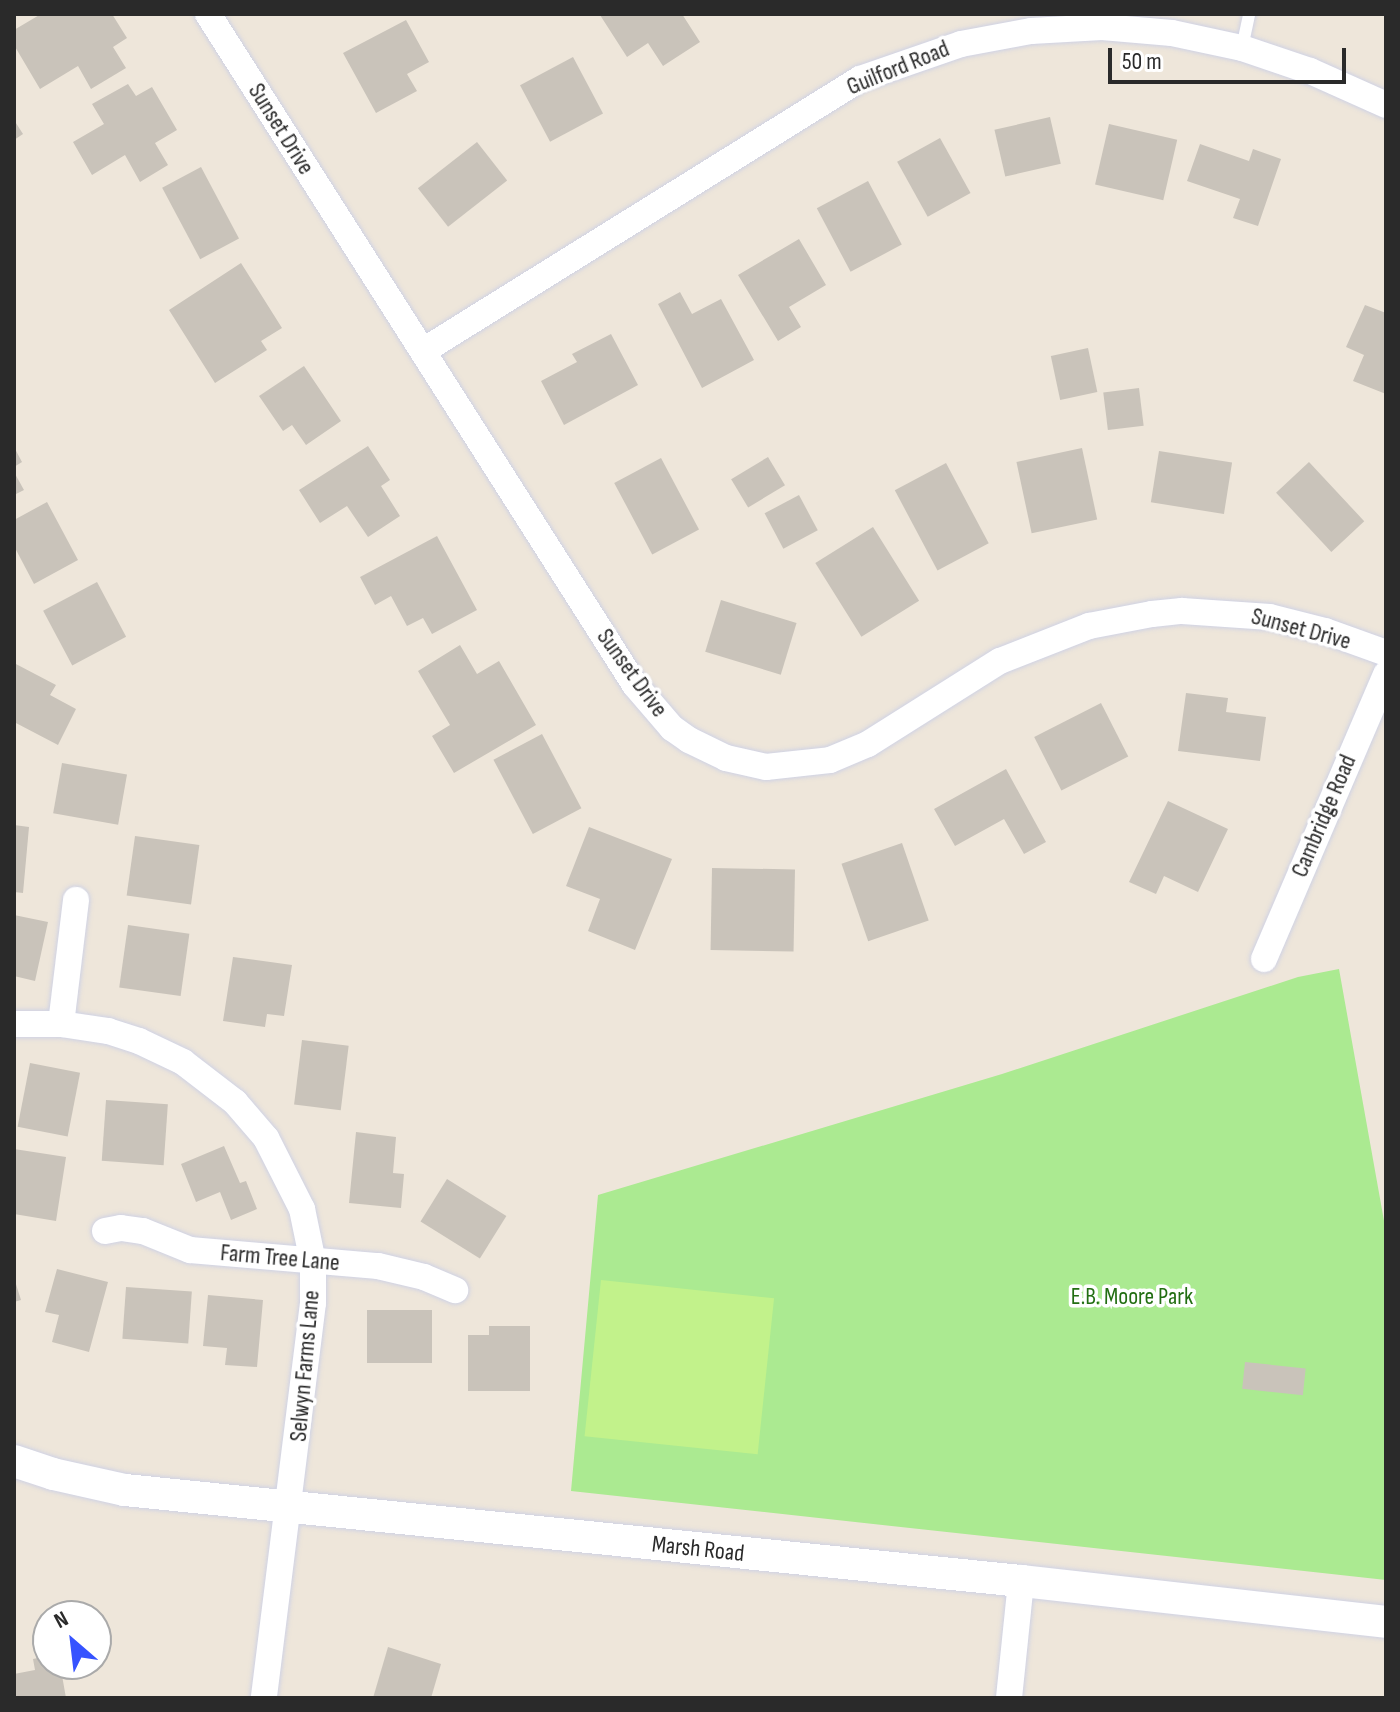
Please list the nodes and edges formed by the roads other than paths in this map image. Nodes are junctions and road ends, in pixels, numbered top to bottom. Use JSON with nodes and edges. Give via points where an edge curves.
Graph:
{"nodes":[{"id":1,"x":208,"y":14,"type":"edge"},
{"id":2,"x":1249,"y":14,"type":"edge"},
{"id":3,"x":1242,"y":48,"type":"junction"},
{"id":4,"x":1386,"y":105,"type":"edge"},
{"id":5,"x":423,"y":351,"type":"junction"},
{"id":6,"x":1386,"y":653,"type":"edge"},
{"id":7,"x":1386,"y":674,"type":"edge"},
{"id":8,"x":76,"y":900,"type":"dead end"},
{"id":9,"x":1264,"y":959,"type":"dead end"},
{"id":10,"x":14,"y":1024,"type":"edge"},
{"id":11,"x":61,"y":1024,"type":"junction"},
{"id":12,"x":105,"y":1231,"type":"dead end"},
{"id":13,"x":313,"y":1262,"type":"junction"},
{"id":14,"x":455,"y":1290,"type":"dead end"},
{"id":15,"x":14,"y":1461,"type":"edge"},
{"id":16,"x":289,"y":1508,"type":"junction"},
{"id":17,"x":1021,"y":1581,"type":"junction"},
{"id":18,"x":1386,"y":1622,"type":"edge"},
{"id":19,"x":264,"y":1698,"type":"edge"},
{"id":20,"x":1009,"y":1698,"type":"edge"}],
"edges":[{"from":1,"to":5,"type":"street","name":"Sunset Drive"},
{"from":2,"to":3,"type":"lane"},
{"from":3,"to":4,"type":"street","name":"Guilford Road"},
{"from":3,"to":5,"type":"street","name":"Guilford Road","via":[[1172,33],[1087,28],[995,36],[893,65],[792,119]]},
{"from":5,"to":6,"type":"street","name":"Sunset Drive","via":[[635,685],[672,728],[726,758],[766,767],[830,760],[868,744],[1000,661],[1073,631],[1152,614],[1270,617]]},
{"from":7,"to":9,"type":"street","name":"Cambridge Road"},
{"from":8,"to":11,"type":"street"},
{"from":10,"to":11,"type":"street","name":"Selwyn Farms Lane"},
{"from":11,"to":13,"type":"street","name":"Selwyn Farms Lane","via":[[139,1041],[183,1062],[235,1102],[279,1159],[302,1209]]},
{"from":12,"to":13,"type":"street","name":"Farm Tree Lane","via":[[143,1231],[190,1250]]},
{"from":13,"to":14,"type":"street","name":"Farm Tree Lane","via":[[378,1266]]},
{"from":13,"to":16,"type":"street","name":"Selwyn Farms Lane","via":[[312,1318]]},
{"from":15,"to":16,"type":"street","name":"Marsh Road","via":[[125,1490]]},
{"from":16,"to":17,"type":"street","name":"Marsh Road"},
{"from":16,"to":19,"type":"street","name":"Selwyn Farms Lane"},
{"from":17,"to":18,"type":"street","name":"Marsh Road"},
{"from":17,"to":20,"type":"street"}]}
